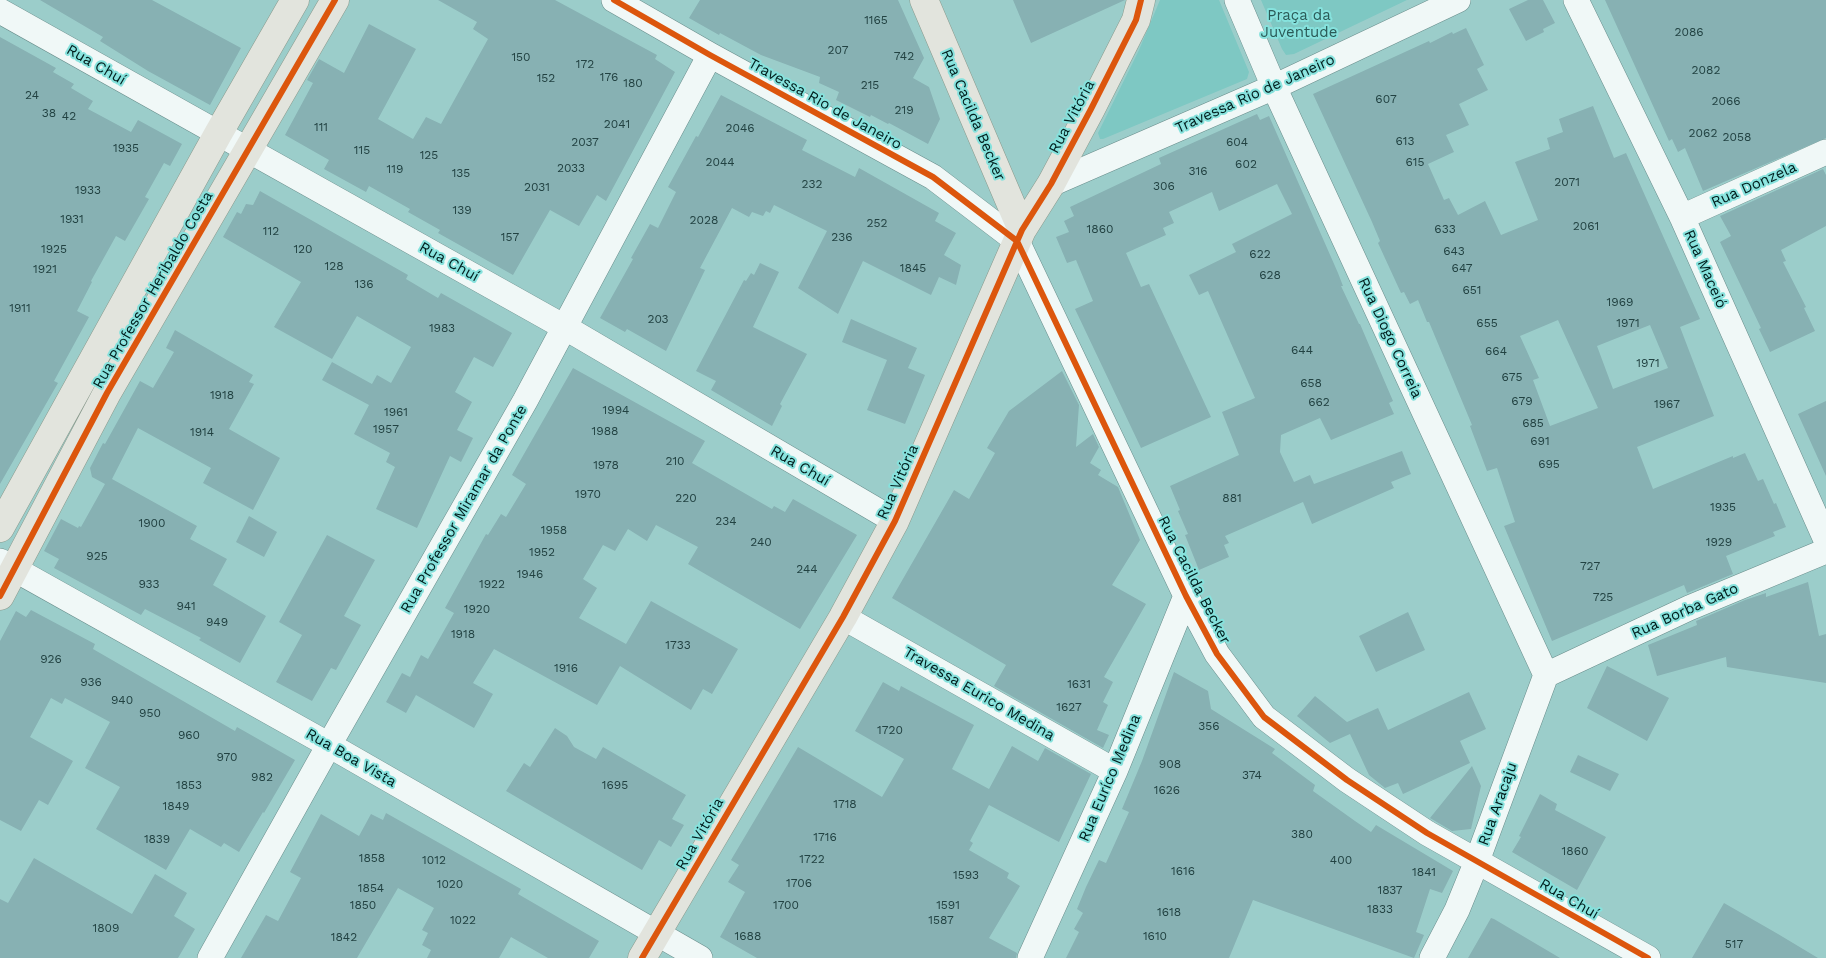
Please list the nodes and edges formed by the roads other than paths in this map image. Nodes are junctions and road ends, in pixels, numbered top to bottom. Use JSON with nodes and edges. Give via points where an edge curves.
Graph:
{"nodes":[{"id":1,"x":295,"y":0,"type":"edge"},
{"id":2,"x":335,"y":0,"type":"edge"},
{"id":3,"x":614,"y":0,"type":"edge"},
{"id":4,"x":924,"y":0,"type":"edge"},
{"id":5,"x":1140,"y":0,"type":"edge"},
{"id":6,"x":1237,"y":0,"type":"edge"},
{"id":7,"x":1458,"y":0,"type":"edge"},
{"id":8,"x":1576,"y":0,"type":"edge"},
{"id":9,"x":0,"y":11,"type":"edge"},
{"id":10,"x":710,"y":55,"type":"junction"},
{"id":11,"x":1274,"y":87,"type":"junction"},
{"id":12,"x":218,"y":134,"type":"junction"},
{"id":13,"x":249,"y":150,"type":"junction"},
{"id":14,"x":1826,"y":152,"type":"edge"},
{"id":15,"x":1051,"y":184,"type":"junction"},
{"id":16,"x":1682,"y":217,"type":"junction"},
{"id":17,"x":1020,"y":235,"type":"junction"},
{"id":18,"x":566,"y":328,"type":"junction"},
{"id":19,"x":895,"y":521,"type":"junction"},
{"id":20,"x":0,"y":528,"type":"edge"},
{"id":21,"x":1826,"y":540,"type":"edge"},
{"id":22,"x":1826,"y":551,"type":"edge"},
{"id":23,"x":7,"y":566,"type":"edge"},
{"id":24,"x":0,"y":596,"type":"edge"},
{"id":25,"x":1186,"y":596,"type":"junction"},
{"id":26,"x":843,"y":617,"type":"junction"},
{"id":27,"x":1546,"y":675,"type":"junction"},
{"id":28,"x":329,"y":745,"type":"junction"},
{"id":29,"x":1115,"y":771,"type":"junction"},
{"id":30,"x":1477,"y":861,"type":"junction"},
{"id":31,"x":658,"y":932,"type":"junction"},
{"id":32,"x":210,"y":958,"type":"edge"},
{"id":33,"x":642,"y":958,"type":"edge"},
{"id":34,"x":700,"y":958,"type":"edge"},
{"id":35,"x":1030,"y":958,"type":"edge"},
{"id":36,"x":1432,"y":958,"type":"edge"},
{"id":37,"x":1648,"y":958,"type":"edge"}],
"edges":[{"from":1,"to":12,"type":"main road","name":"Rua Professor Heribaldo Costa"},
{"from":2,"to":13,"type":"main road","name":"Rua Professor Heribaldo Costa"},
{"from":3,"to":10,"type":"street","name":"Travessa Rio de Janeiro"},
{"from":4,"to":17,"type":"main road","name":"Rua Cacilda Becker"},
{"from":5,"to":15,"type":"main road","name":"Rua Vitória","via":[[1136,20]]},
{"from":6,"to":11,"type":"street","name":"Rua Diogo Correia"},
{"from":7,"to":11,"type":"street","name":"Travessa Rio de Janeiro"},
{"from":8,"to":16,"type":"street","name":"Rua Maceió"},
{"from":9,"to":12,"type":"street","name":"Rua Chuí"},
{"from":10,"to":17,"type":"street","name":"Travessa Rio de Janeiro","via":[[933,177]]},
{"from":10,"to":18,"type":"street","name":"Rua Professor Miramar da Ponte"},
{"from":11,"to":15,"type":"street","name":"Travessa Rio de Janeiro"},
{"from":11,"to":27,"type":"street","name":"Rua Diogo Correia"},
{"from":12,"to":13,"type":"street","name":"Rua Chuí"},
{"from":12,"to":20,"type":"main road","name":"Rua Professor Heribaldo Costa"},
{"from":13,"to":18,"type":"street","name":"Rua Chuí"},
{"from":13,"to":23,"type":"main road","name":"Rua Professor Heribaldo Costa"},
{"from":14,"to":16,"type":"street","name":"Rua Donzela"},
{"from":15,"to":17,"type":"main road","name":"Rua Vitória"},
{"from":16,"to":21,"type":"street","name":"Rua Maceió"},
{"from":17,"to":19,"type":"main road","name":"Rua Vitória"},
{"from":17,"to":25,"type":"street","name":"Rua Cacilda Becker"},
{"from":18,"to":19,"type":"street","name":"Rua Chuí"},
{"from":18,"to":28,"type":"street","name":"Rua Professor Miramar da Ponte"},
{"from":19,"to":26,"type":"main road","name":"Rua Vitória"},
{"from":22,"to":27,"type":"street","name":"Rua Borba Gato","via":[[1688,608]]},
{"from":23,"to":24,"type":"main road","name":"Rua Professor Heribaldo Costa"},
{"from":23,"to":28,"type":"street","name":"Rua Boa Vista"},
{"from":25,"to":29,"type":"street","name":"Rua Euríco Medina"},
{"from":25,"to":30,"type":"street","name":"Rua Cacilda Becker","via":[[1217,654],[1264,717],[1347,780],[1427,833]]},
{"from":26,"to":29,"type":"street","name":"Travessa Eurico Medina"},
{"from":26,"to":31,"type":"main road","name":"Rua Vitória"},
{"from":27,"to":30,"type":"street","name":"Rua Aracaju"},
{"from":28,"to":31,"type":"street","name":"Rua Boa Vista"},
{"from":28,"to":32,"type":"street","name":"Rua Professor Miramar da Ponte"},
{"from":29,"to":35,"type":"street","name":"Rua Euríco Medina"},
{"from":30,"to":36,"type":"street","name":"Rua Aracaju"},
{"from":30,"to":37,"type":"street","name":"Rua Chuí"},
{"from":31,"to":33,"type":"main road","name":"Rua Vitória"},
{"from":31,"to":34,"type":"street","name":"Rua Boa Vista"}]}
